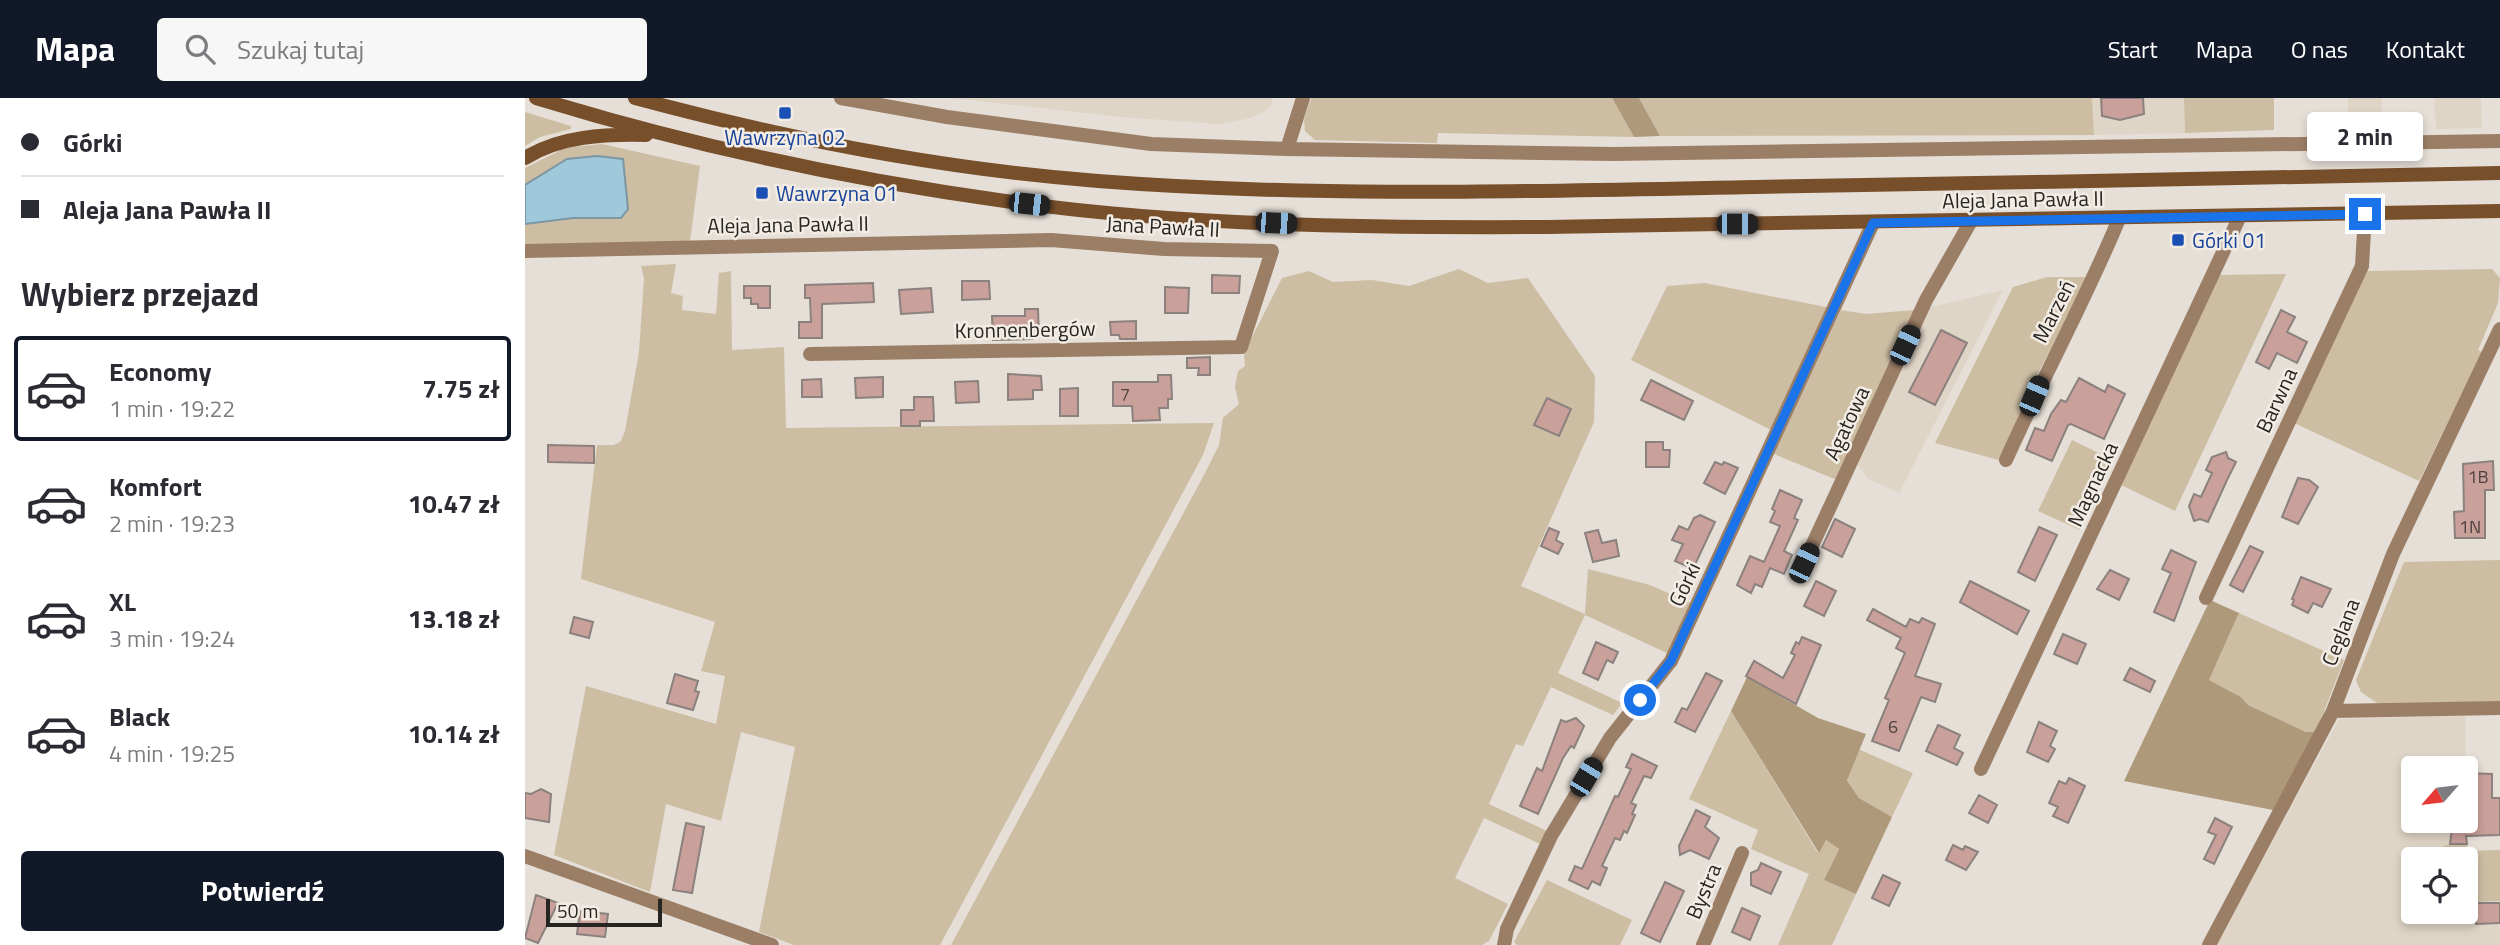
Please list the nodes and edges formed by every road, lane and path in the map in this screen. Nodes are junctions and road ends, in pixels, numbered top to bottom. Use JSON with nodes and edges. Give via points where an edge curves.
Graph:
{"nodes":[{"id":1,"x":536,"y":98,"type":"edge"},
{"id":2,"x":635,"y":98,"type":"edge"},
{"id":3,"x":841,"y":98,"type":"edge"},
{"id":4,"x":1303,"y":98,"type":"edge"},
{"id":5,"x":663,"y":135,"type":"junction"},
{"id":6,"x":2500,"y":141,"type":"edge"},
{"id":7,"x":1287,"y":149,"type":"junction"},
{"id":8,"x":525,"y":158,"type":"edge"},
{"id":9,"x":2500,"y":173,"type":"edge"},
{"id":10,"x":2500,"y":211,"type":"edge"},
{"id":11,"x":2365,"y":214,"type":"junction"},
{"id":12,"x":2240,"y":216,"type":"junction"},
{"id":13,"x":2119,"y":219,"type":"junction"},
{"id":14,"x":1971,"y":221,"type":"junction"},
{"id":15,"x":1873,"y":223,"type":"junction"},
{"id":16,"x":1051,"y":240,"type":"joint"},
{"id":17,"x":525,"y":251,"type":"edge"},
{"id":18,"x":2500,"y":329,"type":"edge"},
{"id":19,"x":1241,"y":347,"type":"joint"},
{"id":20,"x":810,"y":354,"type":"dead end"},
{"id":21,"x":2006,"y":460,"type":"dead end"},
{"id":22,"x":1804,"y":563,"type":"dead end"},
{"id":23,"x":2206,"y":598,"type":"dead end"},
{"id":24,"x":2500,"y":708,"type":"edge"},
{"id":25,"x":2333,"y":711,"type":"junction"},
{"id":26,"x":1981,"y":769,"type":"dead end"},
{"id":27,"x":1742,"y":853,"type":"dead end"},
{"id":28,"x":525,"y":856,"type":"edge"},
{"id":29,"x":772,"y":945,"type":"edge"},
{"id":30,"x":1504,"y":945,"type":"edge"},
{"id":31,"x":1703,"y":945,"type":"edge"},
{"id":32,"x":2209,"y":945,"type":"edge"}],
"edges":[{"from":1,"to":5,"type":"main road"},
{"from":2,"to":9,"type":"main road","name":"Aleja Jana Pawła II","via":[[819,142],[994,171],[1296,191]]},
{"from":3,"to":7,"type":"street","via":[[1151,144]]},
{"from":4,"to":7,"type":"street"},
{"from":5,"to":8,"type":"main road","via":[[595,136],[556,144]]},
{"from":5,"to":15,"type":"main road","name":"Aleja Jana Pawła II","via":[[838,173],[1006,202],[1276,223],[1547,227]]},
{"from":6,"to":7,"type":"street","via":[[1613,154]]},
{"from":10,"to":11,"type":"main road","name":"Aleja Jana Pawła II"},
{"from":11,"to":12,"type":"main road","name":"Aleja Jana Pawła II"},
{"from":11,"to":23,"type":"street","name":"Barwna","via":[[2363,266]]},
{"from":12,"to":13,"type":"main road","name":"Aleja Jana Pawła II"},
{"from":12,"to":26,"type":"street","name":"Magnacka"},
{"from":13,"to":14,"type":"main road","name":"Aleja Jana Pawła II"},
{"from":13,"to":21,"type":"street","name":"Marzeń"},
{"from":14,"to":15,"type":"main road","name":"Aleja Jana Pawła II"},
{"from":14,"to":22,"type":"street","name":"Agatowa","via":[[1926,300]]},
{"from":15,"to":30,"type":"street","name":"Górki","via":[[1671,661],[1610,738],[1551,836],[1507,929]]},
{"from":16,"to":17,"type":"street","name":"Aleja Jana Pawła II"},
{"from":16,"to":19,"type":"street","name":"Jana Pawła II","via":[[1272,251]]},
{"from":18,"to":25,"type":"street","name":"Ceglana","via":[[2393,554]]},
{"from":19,"to":20,"type":"street","name":"Kronnenbergów"},
{"from":24,"to":25,"type":"street"},
{"from":25,"to":32,"type":"street","name":"Ceglana"},
{"from":27,"to":31,"type":"street","name":"Bystra"},
{"from":28,"to":29,"type":"street"}]}
